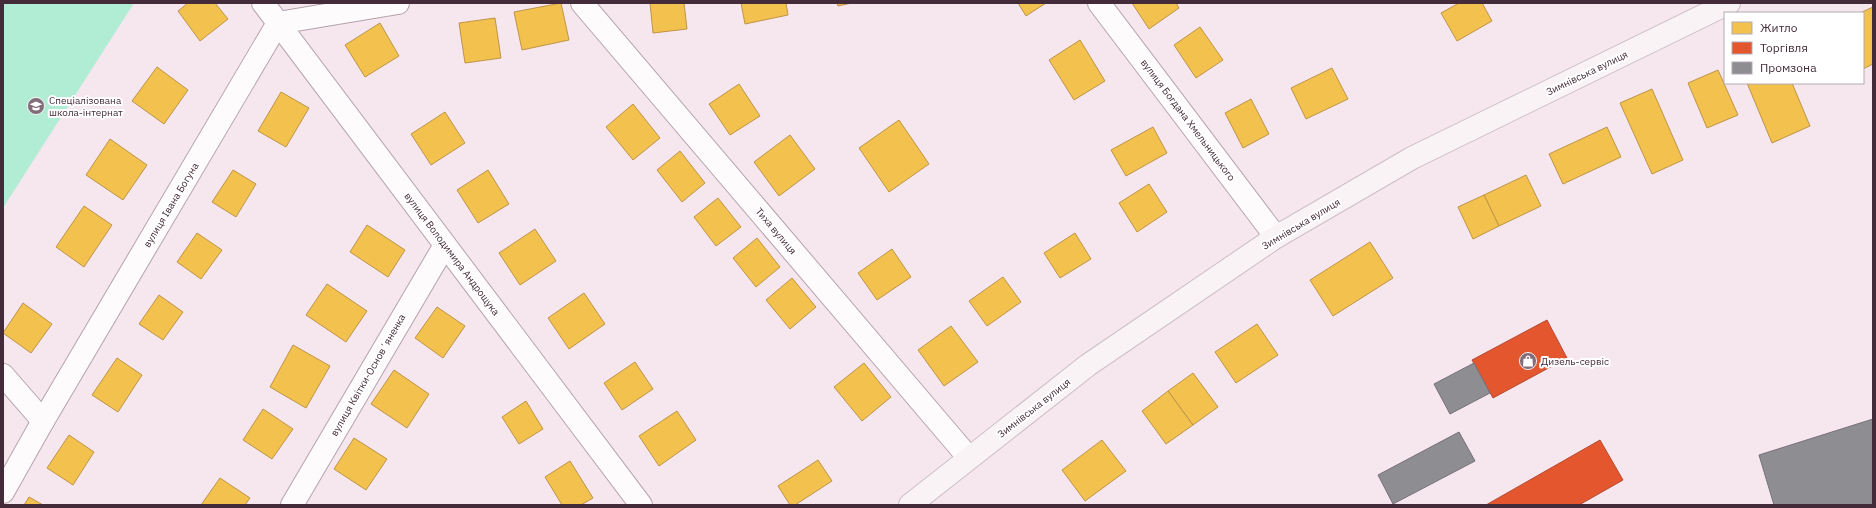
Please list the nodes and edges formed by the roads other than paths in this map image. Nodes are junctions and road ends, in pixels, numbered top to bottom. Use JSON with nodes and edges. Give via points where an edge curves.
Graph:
{"nodes":[{"id":1,"x":263,"y":3,"type":"edge"},
{"id":2,"x":398,"y":3,"type":"edge"},
{"id":3,"x":582,"y":3,"type":"edge"},
{"id":4,"x":1099,"y":3,"type":"edge"},
{"id":5,"x":1729,"y":3,"type":"edge"},
{"id":6,"x":278,"y":23,"type":"junction"},
{"id":7,"x":1276,"y":237,"type":"junction"},
{"id":8,"x":445,"y":245,"type":"junction"},
{"id":9,"x":3,"y":375,"type":"edge"},
{"id":10,"x":43,"y":421,"type":"junction"},
{"id":11,"x":970,"y":458,"type":"junction"},
{"id":12,"x":3,"y":492,"type":"edge"},
{"id":13,"x":292,"y":505,"type":"edge"},
{"id":14,"x":641,"y":505,"type":"edge"},
{"id":15,"x":910,"y":505,"type":"edge"}],
"edges":[{"from":1,"to":6,"type":"street","name":"вулиця Володимира Андрощука"},
{"from":2,"to":6,"type":"street"},
{"from":3,"to":11,"type":"street","name":"Тиха вулиця"},
{"from":4,"to":7,"type":"street","name":"вулиця Богдана Хмельницького"},
{"from":5,"to":7,"type":"main road","name":"Зимнівська вулиця","via":[[1412,158]]},
{"from":6,"to":8,"type":"street","name":"вулиця Володимира Андрощука"},
{"from":6,"to":10,"type":"street","name":"вулиця Івана Богуна"},
{"from":7,"to":11,"type":"main road","name":"Зимнівська вулиця","via":[[1088,365]]},
{"from":8,"to":13,"type":"street","name":"вулиця Квітки-Основʼяненка"},
{"from":8,"to":14,"type":"street","name":"вулиця Володимира Андрощука"},
{"from":9,"to":10,"type":"street"},
{"from":10,"to":12,"type":"street","name":"вулиця Івана Богуна"},
{"from":11,"to":15,"type":"main road","name":"Зимнівська вулиця"}]}
